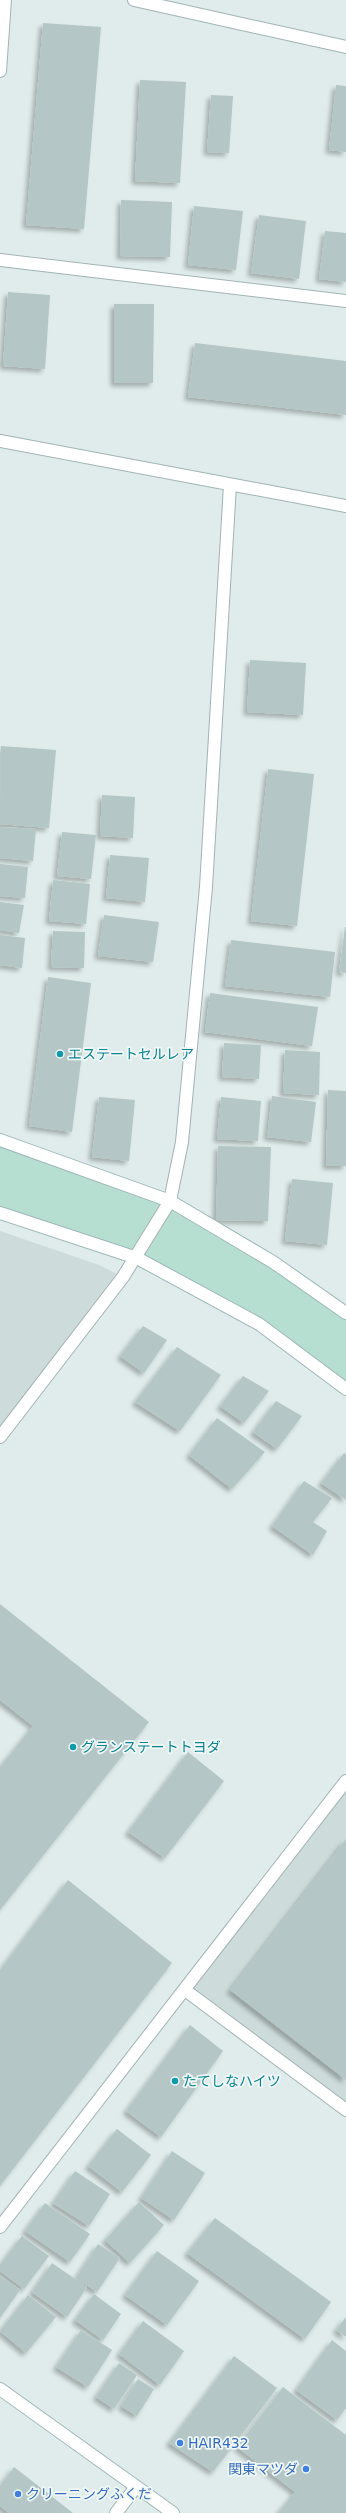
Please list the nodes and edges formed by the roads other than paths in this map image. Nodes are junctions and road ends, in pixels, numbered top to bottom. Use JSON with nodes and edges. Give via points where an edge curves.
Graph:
{"nodes":[{"id":1,"x":5,"y":0,"type":"edge"},
{"id":2,"x":134,"y":0,"type":"edge"},
{"id":3,"x":346,"y":47,"type":"edge"},
{"id":4,"x":0,"y":71,"type":"edge"},
{"id":5,"x":0,"y":260,"type":"edge"},
{"id":6,"x":346,"y":301,"type":"edge"},
{"id":7,"x":0,"y":441,"type":"edge"},
{"id":8,"x":230,"y":485,"type":"junction"},
{"id":9,"x":346,"y":506,"type":"edge"},
{"id":10,"x":0,"y":1140,"type":"edge"},
{"id":11,"x":170,"y":1201,"type":"junction"},
{"id":12,"x":0,"y":1213,"type":"edge"},
{"id":13,"x":136,"y":1258,"type":"junction"},
{"id":14,"x":346,"y":1314,"type":"edge"},
{"id":15,"x":346,"y":1389,"type":"edge"},
{"id":16,"x":0,"y":1437,"type":"edge"},
{"id":17,"x":346,"y":1781,"type":"edge"},
{"id":18,"x":185,"y":1990,"type":"junction"},
{"id":19,"x":346,"y":2110,"type":"edge"},
{"id":20,"x":0,"y":2228,"type":"edge"},
{"id":21,"x":0,"y":2390,"type":"edge"},
{"id":22,"x":136,"y":2487,"type":"junction"},
{"id":23,"x":116,"y":2513,"type":"edge"},
{"id":24,"x":173,"y":2513,"type":"edge"}],
"edges":[{"from":1,"to":4,"type":"street"},
{"from":2,"to":3,"type":"street"},
{"from":5,"to":6,"type":"street"},
{"from":7,"to":8,"type":"street"},
{"from":8,"to":9,"type":"street"},
{"from":8,"to":11,"type":"street","via":[[206,887],[182,1142]]},
{"from":10,"to":11,"type":"street"},
{"from":11,"to":13,"type":"street"},
{"from":11,"to":14,"type":"street","via":[[273,1262]]},
{"from":12,"to":13,"type":"street"},
{"from":13,"to":15,"type":"street","via":[[259,1324]]},
{"from":13,"to":16,"type":"street"},
{"from":17,"to":18,"type":"street"},
{"from":18,"to":19,"type":"street"},
{"from":18,"to":20,"type":"street"},
{"from":21,"to":22,"type":"street"},
{"from":22,"to":23,"type":"street"},
{"from":22,"to":24,"type":"street"}]}
